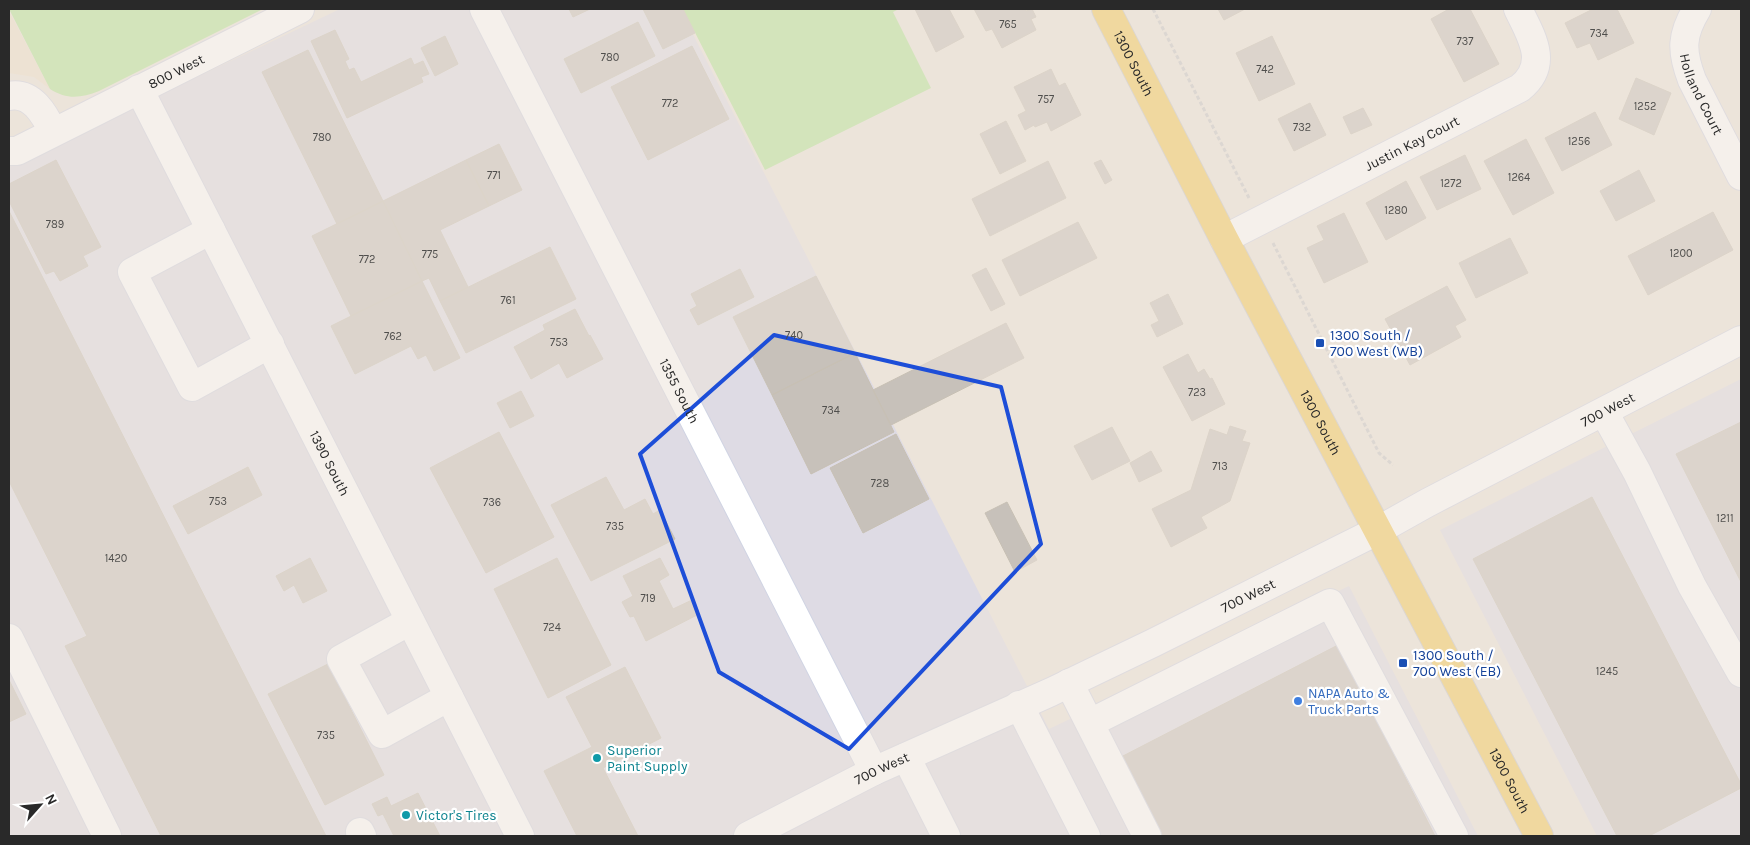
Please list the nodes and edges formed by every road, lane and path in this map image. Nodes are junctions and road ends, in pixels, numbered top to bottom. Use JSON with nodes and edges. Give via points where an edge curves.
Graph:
{"nodes":[{"id":1,"x":300,"y":9,"type":"edge"},
{"id":2,"x":484,"y":9,"type":"edge"},
{"id":3,"x":1106,"y":9,"type":"edge"},
{"id":4,"x":1518,"y":9,"type":"edge"},
{"id":5,"x":1697,"y":9,"type":"edge"},
{"id":6,"x":140,"y":89,"type":"junction"},
{"id":7,"x":9,"y":96,"type":"edge"},
{"id":8,"x":53,"y":132,"type":"junction"},
{"id":9,"x":9,"y":151,"type":"edge"},
{"id":10,"x":1741,"y":176,"type":"edge"},
{"id":11,"x":211,"y":230,"type":"junction"},
{"id":12,"x":1224,"y":240,"type":"junction"},
{"id":13,"x":1741,"y":340,"type":"edge"},
{"id":14,"x":270,"y":344,"type":"junction"},
{"id":15,"x":1604,"y":412,"type":"junction"},
{"id":16,"x":1377,"y":531,"type":"junction"},
{"id":17,"x":1287,"y":576,"type":"junction"},
{"id":18,"x":1307,"y":615,"type":"junction"},
{"id":19,"x":410,"y":621,"type":"junction"},
{"id":20,"x":9,"y":638,"type":"edge"},
{"id":21,"x":1741,"y":673,"type":"edge"},
{"id":22,"x":1069,"y":683,"type":"junction"},
{"id":23,"x":449,"y":697,"type":"junction"},
{"id":24,"x":1019,"y":705,"type":"junction"},
{"id":25,"x":1090,"y":723,"type":"junction"},
{"id":26,"x":906,"y":757,"type":"junction"},
{"id":27,"x":874,"y":772,"type":"junction"},
{"id":28,"x":1535,"y":829,"type":"edge"},
{"id":29,"x":107,"y":836,"type":"edge"},
{"id":30,"x":520,"y":836,"type":"edge"},
{"id":31,"x":748,"y":836,"type":"edge"},
{"id":32,"x":946,"y":836,"type":"edge"},
{"id":33,"x":1086,"y":836,"type":"edge"},
{"id":34,"x":1147,"y":836,"type":"edge"},
{"id":35,"x":1454,"y":836,"type":"edge"}],
"edges":[{"from":1,"to":6,"type":"street","name":"800 West"},
{"from":2,"to":27,"type":"street","name":"1355 South"},
{"from":3,"to":12,"type":"main road","name":"1300 South"},
{"from":4,"to":12,"type":"street","name":"Justin Kay Court","via":[[1537,58],[1535,71],[1528,82]]},
{"from":5,"to":10,"type":"street","name":"Holland Court","via":[[1685,34],[1686,64]]},
{"from":6,"to":8,"type":"street","name":"800 West"},
{"from":6,"to":11,"type":"street","name":"1390 South"},
{"from":7,"to":8,"type":"street","via":[[24,97],[34,103],[43,112]]},
{"from":8,"to":9,"type":"street","name":"800 West","via":[[17,151]]},
{"from":11,"to":14,"type":"street","name":"1390 South"},
{"from":11,"to":14,"type":"street","via":[[132,272],[192,387]]},
{"from":12,"to":16,"type":"main road","name":"1300 South"},
{"from":13,"to":15,"type":"street","name":"700 West"},
{"from":14,"to":19,"type":"street","name":"1390 South"},
{"from":15,"to":16,"type":"street","name":"700 West"},
{"from":15,"to":21,"type":"street","via":[[1692,586]]},
{"from":16,"to":17,"type":"street","name":"700 West"},
{"from":16,"to":28,"type":"main road","name":"1300 South"},
{"from":17,"to":18,"type":"street"},
{"from":17,"to":22,"type":"street","name":"700 West"},
{"from":18,"to":25,"type":"street"},
{"from":18,"to":35,"type":"street","via":[[1330,603]]},
{"from":19,"to":23,"type":"street","name":"1390 South"},
{"from":19,"to":23,"type":"street","via":[[341,659],[382,734]]},
{"from":20,"to":29,"type":"street"},
{"from":22,"to":24,"type":"street","name":"700 West"},
{"from":22,"to":25,"type":"street"},
{"from":23,"to":30,"type":"street","name":"1390 South"},
{"from":24,"to":26,"type":"street","name":"700 West"},
{"from":24,"to":33,"type":"street"},
{"from":25,"to":34,"type":"street"},
{"from":26,"to":27,"type":"street","name":"700 West"},
{"from":26,"to":32,"type":"street"},
{"from":27,"to":31,"type":"street","name":"700 West"}]}
